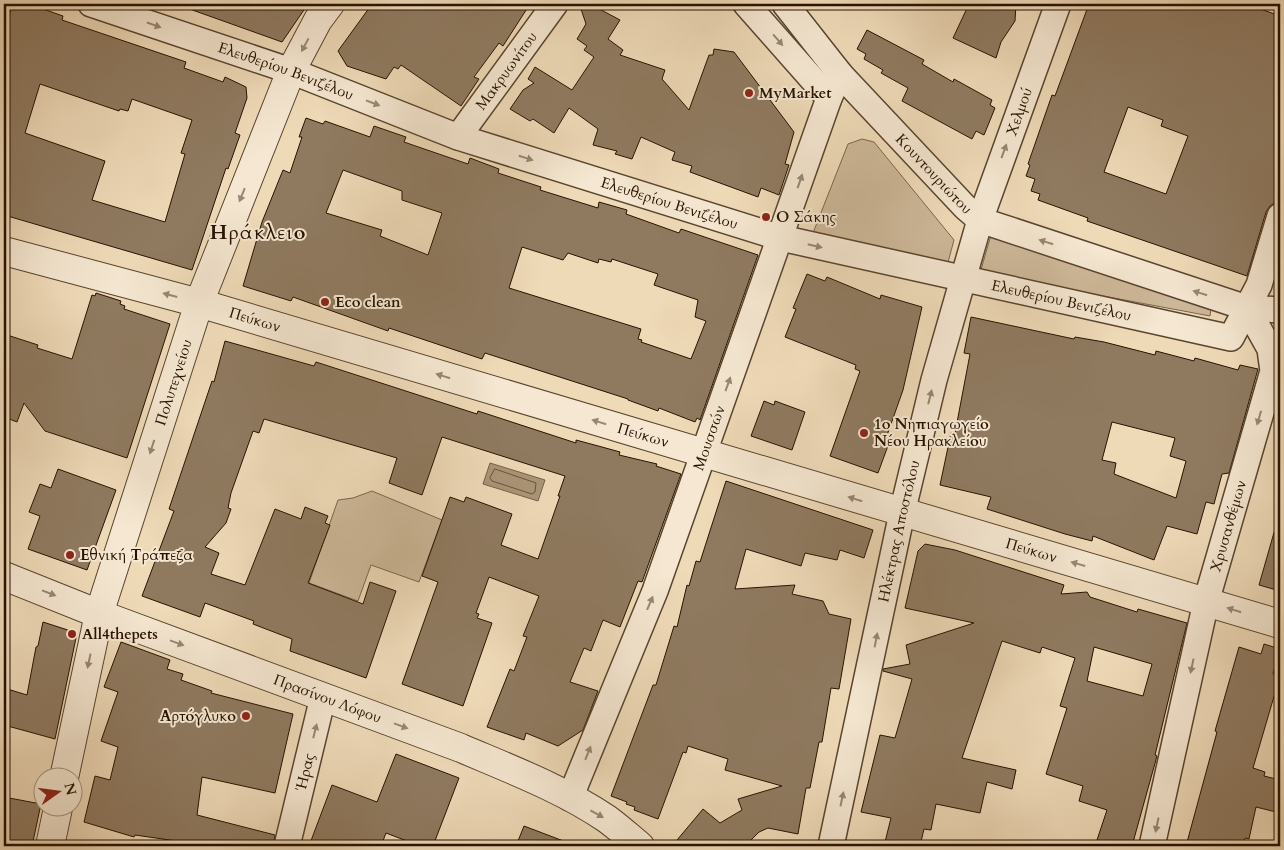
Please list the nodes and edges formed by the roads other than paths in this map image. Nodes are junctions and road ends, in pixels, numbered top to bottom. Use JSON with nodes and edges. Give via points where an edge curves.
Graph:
{"nodes":[{"id":1,"x":91,"y":4,"type":"edge"},
{"id":2,"x":330,"y":4,"type":"edge"},
{"id":3,"x":555,"y":4,"type":"edge"},
{"id":4,"x":746,"y":4,"type":"edge"},
{"id":5,"x":785,"y":4,"type":"edge"},
{"id":6,"x":1058,"y":4,"type":"edge"},
{"id":7,"x":291,"y":71,"type":"junction"},
{"id":8,"x":840,"y":74,"type":"junction"},
{"id":9,"x":829,"y":98,"type":"junction"},
{"id":10,"x":458,"y":137,"type":"junction"},
{"id":11,"x":1280,"y":216,"type":"edge"},
{"id":12,"x":980,"y":220,"type":"junction"},
{"id":13,"x":781,"y":238,"type":"junction"},
{"id":14,"x":4,"y":251,"type":"edge"},
{"id":15,"x":962,"y":279,"type":"junction"},
{"id":16,"x":199,"y":303,"type":"junction"},
{"id":17,"x":1247,"y":308,"type":"junction"},
{"id":18,"x":1280,"y":310,"type":"edge"},
{"id":19,"x":1280,"y":331,"type":"edge"},
{"id":20,"x":703,"y":454,"type":"junction"},
{"id":21,"x":902,"y":512,"type":"junction"},
{"id":22,"x":4,"y":576,"type":"edge"},
{"id":23,"x":1206,"y":602,"type":"junction"},
{"id":24,"x":99,"y":614,"type":"junction"},
{"id":25,"x":1280,"y":624,"type":"edge"},
{"id":26,"x":323,"y":697,"type":"junction"},
{"id":27,"x":66,"y":768,"type":"edge"},
{"id":28,"x":570,"y":798,"type":"junction"},
{"id":29,"x":56,"y":818,"type":"edge"},
{"id":30,"x":50,"y":846,"type":"edge"},
{"id":31,"x":286,"y":846,"type":"edge"},
{"id":32,"x":640,"y":846,"type":"edge"},
{"id":33,"x":832,"y":846,"type":"edge"},
{"id":34,"x":1152,"y":846,"type":"edge"}],
"edges":[{"from":1,"to":7,"type":"street","name":"Ελευθερίου Βενιζέλου","one_way":true},
{"from":2,"to":7,"type":"street","name":"Πολυτεχνείου","one_way":true},
{"from":3,"to":10,"type":"street","name":"Μακρυωνίτου"},
{"from":4,"to":9,"type":"street","one_way":true},
{"from":5,"to":8,"type":"street","name":"Κουντουριώτου"},
{"from":12,"to":6,"type":"street","name":"Χελμού","one_way":true},
{"from":7,"to":10,"type":"street","name":"Ελευθερίου Βενιζέλου","one_way":true},
{"from":7,"to":16,"type":"street","name":"Πολυτεχνείου","one_way":true},
{"from":8,"to":9,"type":"street","name":"Μουσσών"},
{"from":8,"to":12,"type":"street","name":"Κουντουριώτου"},
{"from":13,"to":9,"type":"street","name":"Μουσσών","one_way":true},
{"from":10,"to":13,"type":"street","name":"Ελευθερίου Βενιζέλου","one_way":true},
{"from":11,"to":17,"type":"street","via":[[1259,285]]},
{"from":12,"to":15,"type":"street","name":"Ηλέκτρας Αποστόλου"},
{"from":17,"to":12,"type":"street","name":"Κουντουριώτου","one_way":true},
{"from":13,"to":15,"type":"street","name":"Ελευθερίου Βενιζέλου","one_way":true},
{"from":20,"to":13,"type":"street","name":"Μουσσών","one_way":true},
{"from":16,"to":14,"type":"street","name":"Πεύκων","one_way":true},
{"from":15,"to":17,"type":"street","name":"Ελευθερίου Βενιζέλου","via":[[1231,338]]},
{"from":21,"to":15,"type":"street","name":"Ηλέκτρας Αποστόλου","one_way":true},
{"from":20,"to":16,"type":"street","name":"Πεύκων","one_way":true},
{"from":16,"to":24,"type":"street","name":"Πολυτεχνείου","one_way":true},
{"from":17,"to":18,"type":"street"},
{"from":17,"to":19,"type":"street"},
{"from":17,"to":23,"type":"street","name":"Χρυσανθέμων","one_way":true,"via":[[1270,349],[1273,371]]},
{"from":21,"to":20,"type":"street","name":"Πεύκων","one_way":true},
{"from":28,"to":20,"type":"street","name":"Μουσσών","one_way":true,"via":[[655,591]]},
{"from":23,"to":21,"type":"street","name":"Πεύκων","one_way":true},
{"from":33,"to":21,"type":"street","name":"Ηλέκτρας Αποστόλου","one_way":true},
{"from":22,"to":24,"type":"street","name":"Πρασίνου Λόφου","one_way":true},
{"from":25,"to":23,"type":"street","name":"Πεύκων","one_way":true},
{"from":23,"to":34,"type":"street","name":"Χρυσανθέμων","one_way":true},
{"from":24,"to":26,"type":"street","name":"Πρασίνου Λόφου","one_way":true},
{"from":24,"to":27,"type":"street","name":"Πολυτεχνείου","one_way":true},
{"from":26,"to":28,"type":"street","name":"Πρασίνου Λόφου","one_way":true,"via":[[461,748]]},
{"from":31,"to":26,"type":"street","name":"Ήρας","one_way":true},
{"from":28,"to":32,"type":"street","name":"Πρασίνου Λόφου","one_way":true,"via":[[607,819]]},
{"from":29,"to":30,"type":"street"}]}
